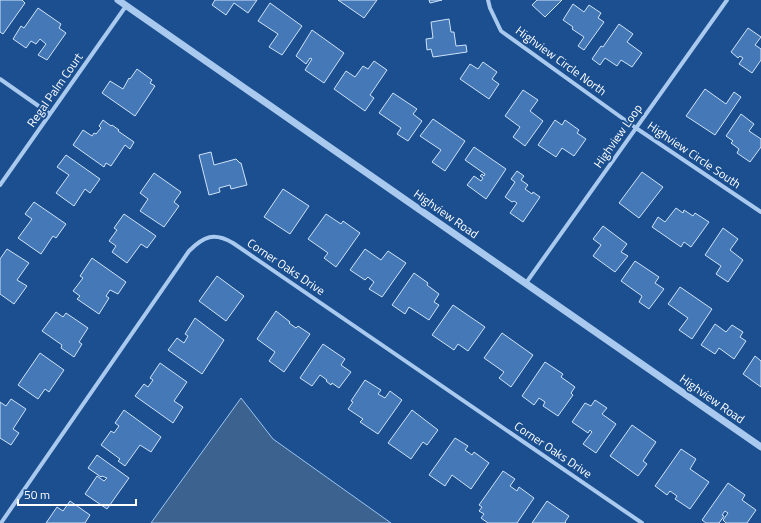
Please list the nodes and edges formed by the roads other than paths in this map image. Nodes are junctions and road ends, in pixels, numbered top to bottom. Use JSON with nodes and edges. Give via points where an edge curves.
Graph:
{"nodes":[{"id":1,"x":118,"y":0,"type":"edge"},
{"id":2,"x":488,"y":0,"type":"edge"},
{"id":3,"x":726,"y":0,"type":"edge"},
{"id":4,"x":126,"y":6,"type":"junction"},
{"id":5,"x":0,"y":79,"type":"edge"},
{"id":6,"x":50,"y":114,"type":"junction"},
{"id":7,"x":636,"y":128,"type":"junction"},
{"id":8,"x":0,"y":185,"type":"edge"},
{"id":9,"x":761,"y":212,"type":"edge"},
{"id":10,"x":526,"y":283,"type":"junction"},
{"id":11,"x":761,"y":447,"type":"edge"},
{"id":12,"x":1,"y":523,"type":"edge"},
{"id":13,"x":642,"y":523,"type":"edge"}],
"edges":[{"from":1,"to":4,"type":"street","name":"Highview Road"},
{"from":2,"to":7,"type":"street","name":"Highview Circle North","via":[[501,31]]},
{"from":3,"to":7,"type":"street","name":"Highview Loop"},
{"from":4,"to":6,"type":"street","name":"Regal Palm Court"},
{"from":4,"to":10,"type":"street","name":"Highview Road"},
{"from":5,"to":6,"type":"street"},
{"from":6,"to":8,"type":"street","name":"Regal Palm Court"},
{"from":7,"to":9,"type":"street","name":"Highview Circle South"},
{"from":7,"to":10,"type":"street","name":"Highview Loop"},
{"from":10,"to":11,"type":"street","name":"Highview Road"},
{"from":12,"to":13,"type":"street","name":"Corner Oaks Drive","via":[[190,251],[199,241],[210,237],[223,237]]}]}
